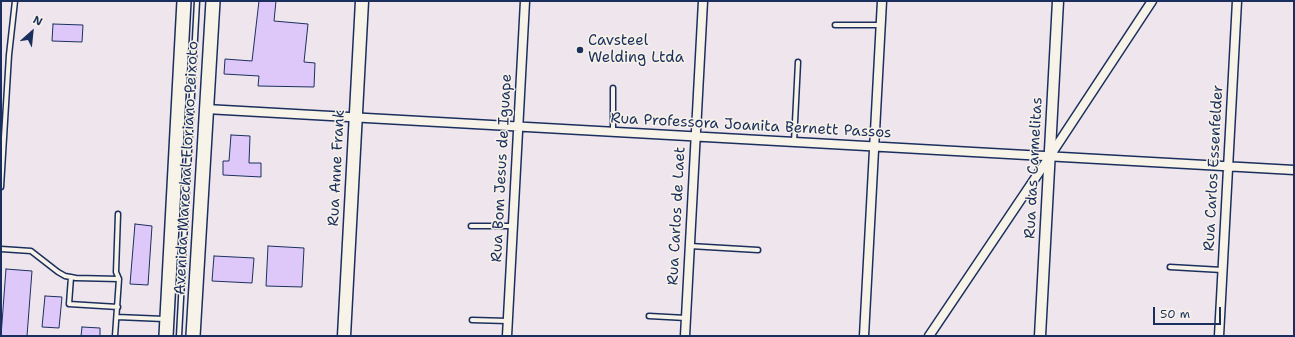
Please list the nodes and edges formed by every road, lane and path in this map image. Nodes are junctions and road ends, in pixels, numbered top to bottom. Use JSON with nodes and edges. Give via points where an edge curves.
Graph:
{"nodes":[{"id":1,"x":15,"y":1,"type":"edge"},
{"id":2,"x":184,"y":1,"type":"edge"},
{"id":3,"x":198,"y":1,"type":"edge"},
{"id":4,"x":213,"y":1,"type":"edge"},
{"id":5,"x":362,"y":1,"type":"edge"},
{"id":6,"x":525,"y":1,"type":"edge"},
{"id":7,"x":703,"y":1,"type":"edge"},
{"id":8,"x":882,"y":1,"type":"edge"},
{"id":9,"x":1058,"y":1,"type":"edge"},
{"id":10,"x":1152,"y":1,"type":"edge"},
{"id":11,"x":1237,"y":1,"type":"edge"},
{"id":12,"x":835,"y":25,"type":"dead end"},
{"id":13,"x":881,"y":25,"type":"junction"},
{"id":14,"x":798,"y":62,"type":"dead end"},
{"id":15,"x":612,"y":88,"type":"dead end"},
{"id":16,"x":206,"y":109,"type":"junction"},
{"id":17,"x":356,"y":118,"type":"junction"},
{"id":18,"x":518,"y":127,"type":"junction"},
{"id":19,"x":613,"y":132,"type":"junction"},
{"id":20,"x":696,"y":136,"type":"junction"},
{"id":21,"x":794,"y":142,"type":"junction"},
{"id":22,"x":874,"y":146,"type":"junction"},
{"id":23,"x":1050,"y":156,"type":"junction"},
{"id":24,"x":1228,"y":166,"type":"junction"},
{"id":25,"x":1294,"y":170,"type":"edge"},
{"id":26,"x":1,"y":188,"type":"edge"},
{"id":27,"x":118,"y":214,"type":"dead end"},
{"id":28,"x":471,"y":226,"type":"dead end"},
{"id":29,"x":513,"y":226,"type":"junction"},
{"id":30,"x":690,"y":246,"type":"junction"},
{"id":31,"x":1,"y":249,"type":"edge"},
{"id":32,"x":758,"y":250,"type":"dead end"},
{"id":33,"x":1170,"y":267,"type":"dead end"},
{"id":34,"x":1222,"y":270,"type":"junction"},
{"id":35,"x":71,"y":277,"type":"junction"},
{"id":36,"x":119,"y":279,"type":"junction"},
{"id":37,"x":118,"y":307,"type":"junction"},
{"id":38,"x":649,"y":316,"type":"dead end"},
{"id":39,"x":117,"y":317,"type":"junction"},
{"id":40,"x":686,"y":318,"type":"junction"},
{"id":41,"x":167,"y":319,"type":"junction"},
{"id":42,"x":472,"y":320,"type":"dead end"},
{"id":43,"x":508,"y":321,"type":"junction"},
{"id":44,"x":115,"y":336,"type":"edge"},
{"id":45,"x":166,"y":336,"type":"edge"},
{"id":46,"x":180,"y":336,"type":"edge"},
{"id":47,"x":193,"y":336,"type":"edge"},
{"id":48,"x":344,"y":336,"type":"edge"},
{"id":49,"x":507,"y":336,"type":"edge"},
{"id":50,"x":685,"y":336,"type":"edge"},
{"id":51,"x":864,"y":336,"type":"edge"},
{"id":52,"x":929,"y":336,"type":"edge"},
{"id":53,"x":1040,"y":336,"type":"edge"},
{"id":54,"x":1219,"y":336,"type":"edge"}],
"edges":[{"from":1,"to":26,"type":"lane"},
{"from":2,"to":41,"type":"main road","name":"Avenida Marechal Floriano Peixoto"},
{"from":3,"to":46,"type":"lane"},
{"from":4,"to":16,"type":"main road","name":"Avenida Marechal Floriano Peixoto"},
{"from":5,"to":17,"type":"main road","name":"Rua Anne Frank"},
{"from":6,"to":18,"type":"street","name":"Rua Bom Jesus de Iguape"},
{"from":7,"to":20,"type":"street","name":"Rua Carlos de Laet"},
{"from":8,"to":13,"type":"street"},
{"from":9,"to":23,"type":"street","name":"Rua das Carmelitas"},
{"from":10,"to":23,"type":"street"},
{"from":11,"to":24,"type":"street","name":"Rua Carlos Essenfelder"},
{"from":12,"to":13,"type":"lane"},
{"from":13,"to":22,"type":"street"},
{"from":14,"to":21,"type":"lane"},
{"from":15,"to":19,"type":"lane"},
{"from":16,"to":17,"type":"street","name":"Rua Professora Joanita Bernett Passos"},
{"from":16,"to":47,"type":"main road","name":"Avenida Marechal Floriano Peixoto"},
{"from":17,"to":18,"type":"street","name":"Rua Professora Joanita Bernett Passos"},
{"from":17,"to":48,"type":"main road","name":"Rua Anne Frank"},
{"from":18,"to":19,"type":"street","name":"Rua Professora Joanita Bernett Passos"},
{"from":18,"to":29,"type":"street","name":"Rua Bom Jesus de Iguape"},
{"from":19,"to":20,"type":"street","name":"Rua Professora Joanita Bernett Passos"},
{"from":20,"to":21,"type":"street","name":"Rua Professora Joanita Bernett Passos"},
{"from":20,"to":30,"type":"street","name":"Rua Carlos de Laet"},
{"from":21,"to":22,"type":"street","name":"Rua Professora Joanita Bernett Passos"},
{"from":22,"to":23,"type":"street","name":"Rua Professora Joanita Bernett Passos"},
{"from":22,"to":51,"type":"street"},
{"from":23,"to":24,"type":"street","name":"Rua Professora Joanita Bernett Passos"},
{"from":23,"to":52,"type":"street"},
{"from":23,"to":53,"type":"street","name":"Rua das Carmelitas"},
{"from":24,"to":25,"type":"street","name":"Rua Professora Joanita Bernett Passos"},
{"from":24,"to":34,"type":"street","name":"Rua Carlos Essenfelder"},
{"from":27,"to":36,"type":"lane","via":[[116,272]]},
{"from":28,"to":29,"type":"lane"},
{"from":29,"to":43,"type":"street","name":"Rua Bom Jesus de Iguape"},
{"from":30,"to":32,"type":"lane"},
{"from":30,"to":40,"type":"street","name":"Rua Carlos de Laet"},
{"from":31,"to":35,"type":"lane","via":[[31,251],[58,272]]},
{"from":33,"to":34,"type":"lane"},
{"from":34,"to":54,"type":"street","name":"Rua Carlos Essenfelder"},
{"from":35,"to":36,"type":"lane"},
{"from":35,"to":37,"type":"lane","via":[[69,304]]},
{"from":36,"to":37,"type":"lane"},
{"from":37,"to":39,"type":"lane"},
{"from":38,"to":40,"type":"lane"},
{"from":39,"to":41,"type":"lane"},
{"from":39,"to":44,"type":"lane"},
{"from":40,"to":50,"type":"street","name":"Rua Carlos de Laet"},
{"from":41,"to":45,"type":"main road","name":"Avenida Marechal Floriano Peixoto"},
{"from":42,"to":43,"type":"lane"},
{"from":43,"to":49,"type":"street","name":"Rua Bom Jesus de Iguape"}]}
